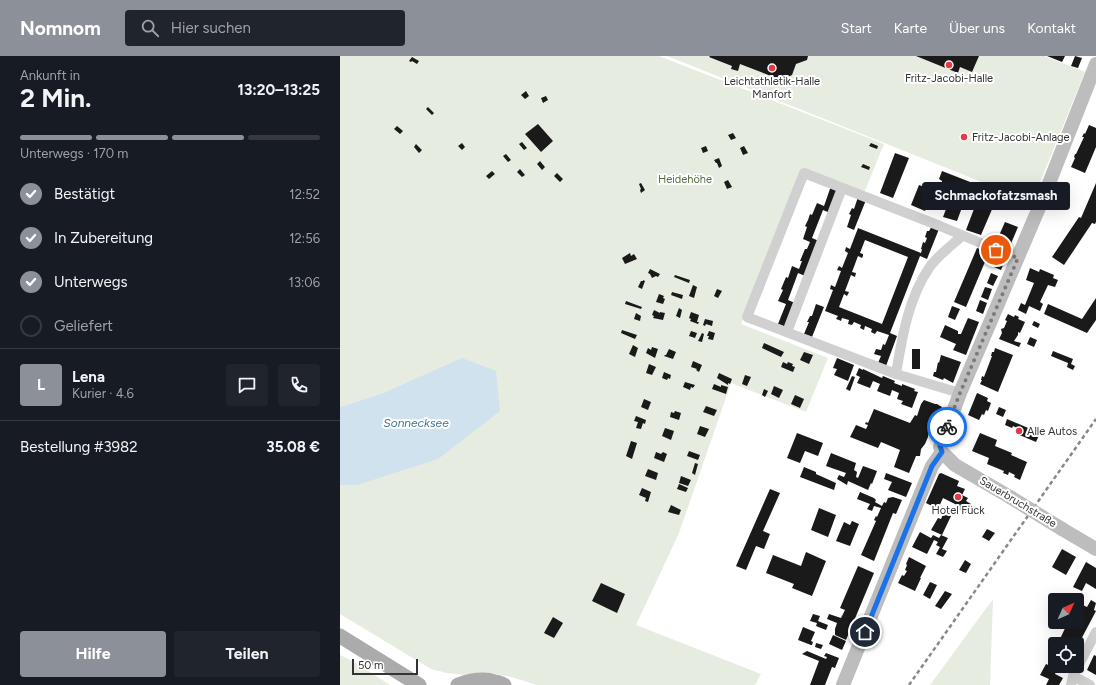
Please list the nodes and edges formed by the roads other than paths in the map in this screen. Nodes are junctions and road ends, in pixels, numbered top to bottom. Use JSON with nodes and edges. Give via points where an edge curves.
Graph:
{"nodes":[{"id":1,"x":1096,"y":64,"type":"edge"},
{"id":2,"x":842,"y":188,"type":"junction"},
{"id":3,"x":962,"y":236,"type":"junction"},
{"id":4,"x":1018,"y":258,"type":"junction"},
{"id":5,"x":786,"y":332,"type":"junction"},
{"id":6,"x":896,"y":374,"type":"junction"},
{"id":7,"x":960,"y":393,"type":"junction"},
{"id":8,"x":942,"y":452,"type":"junction"},
{"id":9,"x":1096,"y":549,"type":"edge"},
{"id":10,"x":1096,"y":632,"type":"edge"},
{"id":11,"x":340,"y":636,"type":"edge"},
{"id":12,"x":1072,"y":681,"type":"edge"},
{"id":13,"x":419,"y":685,"type":"edge"},
{"id":14,"x":458,"y":685,"type":"edge"},
{"id":15,"x":501,"y":685,"type":"edge"},
{"id":16,"x":843,"y":685,"type":"edge"},
{"id":17,"x":1090,"y":685,"type":"edge"}],
"edges":[{"from":1,"to":4,"type":"street"},
{"from":2,"to":3,"type":"street"},
{"from":2,"to":5,"type":"street"},
{"from":2,"to":5,"type":"street","via":[[804,173],[747,317]]},
{"from":3,"to":4,"type":"street"},
{"from":3,"to":6,"type":"street","via":[[929,268],[916,292],[904,330]]},
{"from":4,"to":7,"type":"street"},
{"from":5,"to":6,"type":"street"},
{"from":6,"to":7,"type":"street"},
{"from":7,"to":8,"type":"street","via":[[941,441]]},
{"from":8,"to":9,"type":"street","name":"Sauerbruchstraße","bridge":true,"via":[[955,465]]},
{"from":8,"to":16,"type":"street","via":[[932,466]]},
{"from":10,"to":12,"type":"street"},
{"from":11,"to":13,"type":"main road"},
{"from":12,"to":17,"type":"street"},
{"from":14,"to":15,"type":"main road","via":[[486,680]]}]}
